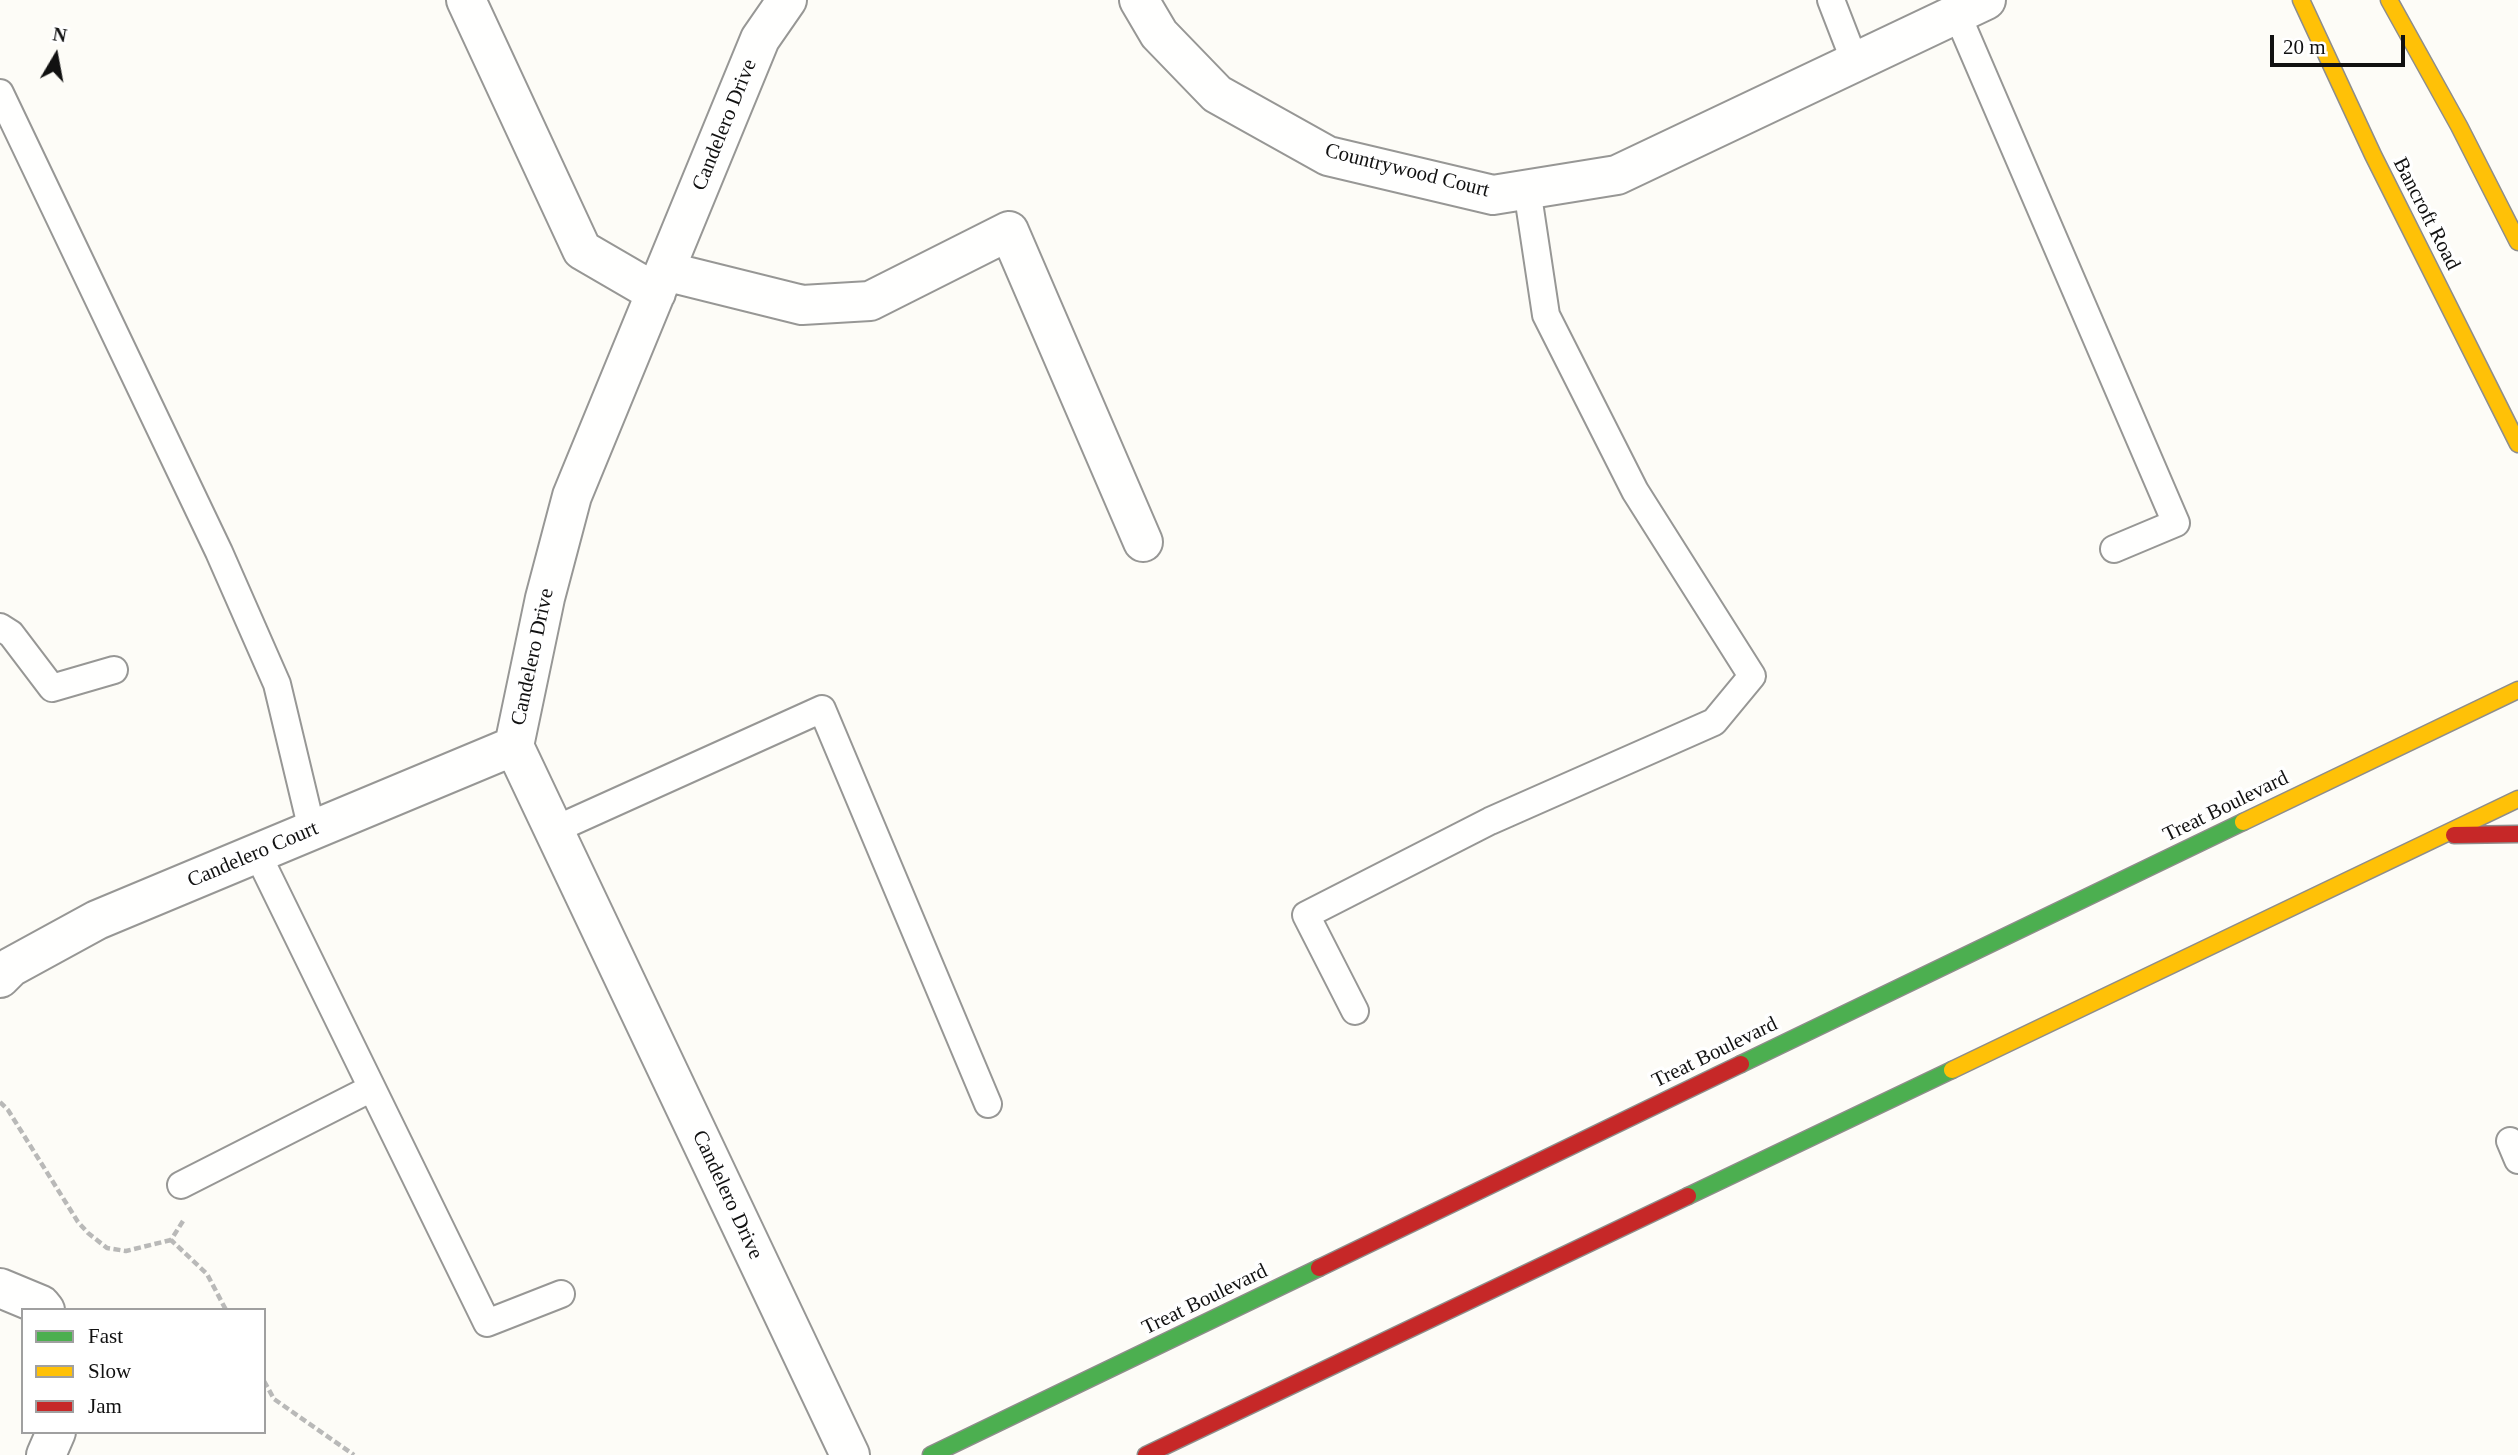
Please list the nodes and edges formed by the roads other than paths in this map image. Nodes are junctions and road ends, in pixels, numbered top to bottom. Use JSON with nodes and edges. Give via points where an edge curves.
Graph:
{"nodes":[{"id":1,"x":466,"y":0,"type":"edge"},
{"id":2,"x":787,"y":0,"type":"edge"},
{"id":3,"x":1139,"y":0,"type":"edge"},
{"id":4,"x":1832,"y":0,"type":"edge"},
{"id":5,"x":2301,"y":0,"type":"edge"},
{"id":6,"x":2389,"y":0,"type":"edge"},
{"id":7,"x":1972,"y":7,"type":"edge"},
{"id":8,"x":1855,"y":62,"type":"junction"},
{"id":9,"x":0,"y":93,"type":"edge"},
{"id":10,"x":1527,"y":189,"type":"junction"},
{"id":11,"x":2518,"y":242,"type":"edge"},
{"id":12,"x":660,"y":282,"type":"junction"},
{"id":13,"x":2518,"y":444,"type":"edge"},
{"id":14,"x":1143,"y":542,"type":"dead end"},
{"id":15,"x":2114,"y":549,"type":"dead end"},
{"id":16,"x":0,"y":627,"type":"edge"},
{"id":17,"x":114,"y":670,"type":"dead end"},
{"id":18,"x":2518,"y":690,"type":"edge"},
{"id":19,"x":514,"y":746,"type":"junction"},
{"id":20,"x":2518,"y":799,"type":"edge"},
{"id":21,"x":312,"y":830,"type":"junction"},
{"id":22,"x":554,"y":830,"type":"junction"},
{"id":23,"x":2518,"y":834,"type":"edge"},
{"id":24,"x":2441,"y":836,"type":"junction"},
{"id":25,"x":257,"y":853,"type":"junction"},
{"id":26,"x":4,"y":964,"type":"edge"},
{"id":27,"x":1355,"y":1011,"type":"dead end"},
{"id":28,"x":372,"y":1088,"type":"junction"},
{"id":29,"x":988,"y":1104,"type":"dead end"},
{"id":30,"x":181,"y":1185,"type":"road end"},
{"id":31,"x":0,"y":1288,"type":"edge"},
{"id":32,"x":561,"y":1294,"type":"dead end"},
{"id":33,"x":43,"y":1308,"type":"edge"},
{"id":34,"x":56,"y":1434,"type":"edge"},
{"id":35,"x":46,"y":1455,"type":"edge"},
{"id":36,"x":850,"y":1455,"type":"edge"},
{"id":37,"x":931,"y":1455,"type":"edge"},
{"id":38,"x":1146,"y":1455,"type":"edge"}],
"edges":[{"from":1,"to":12,"type":"street","via":[[582,250]]},
{"from":2,"to":12,"type":"street","name":"Candelero Drive","via":[[760,39]]},
{"from":3,"to":10,"type":"street","name":"Countrywood Court","via":[[1159,34],[1217,94],[1328,156],[1493,195]]},
{"from":4,"to":8,"type":"lane"},
{"from":5,"to":13,"type":"main road","name":"Bancroft Road"},
{"from":6,"to":11,"type":"main road"},
{"from":7,"to":8,"type":"street","name":"Countrywood Court"},
{"from":7,"to":15,"type":"lane","via":[[2176,523]]},
{"from":8,"to":10,"type":"street","name":"Countrywood Court","via":[[1617,175]]},
{"from":9,"to":21,"type":"lane","via":[[219,552],[277,684]]},
{"from":10,"to":27,"type":"lane","via":[[1546,315],[1635,491],[1752,676],[1714,722],[1490,821],[1306,915]]},
{"from":12,"to":14,"type":"street","via":[[802,305],[870,301],[1009,231]]},
{"from":12,"to":19,"type":"street","name":"Candelero Drive","via":[[572,495]]},
{"from":16,"to":17,"type":"lane","via":[[11,634],[51,688]]},
{"from":18,"to":37,"type":"main road","name":"Treat Boulevard"},
{"from":19,"to":21,"type":"street","name":"Candelero Court"},
{"from":19,"to":22,"type":"street","name":"Candelero Drive"},
{"from":20,"to":24,"type":"main road"},
{"from":21,"to":25,"type":"street","name":"Candelero Court"},
{"from":22,"to":29,"type":"lane","via":[[822,709]]},
{"from":22,"to":36,"type":"street","name":"Candelero Drive"},
{"from":23,"to":24,"type":"main road"},
{"from":24,"to":38,"type":"main road"},
{"from":25,"to":26,"type":"street","name":"Candelero Court","via":[[97,919]]},
{"from":25,"to":28,"type":"lane"},
{"from":28,"to":30,"type":"lane"},
{"from":28,"to":32,"type":"lane","via":[[487,1323]]},
{"from":31,"to":33,"type":"street"},
{"from":34,"to":35,"type":"street"}]}
